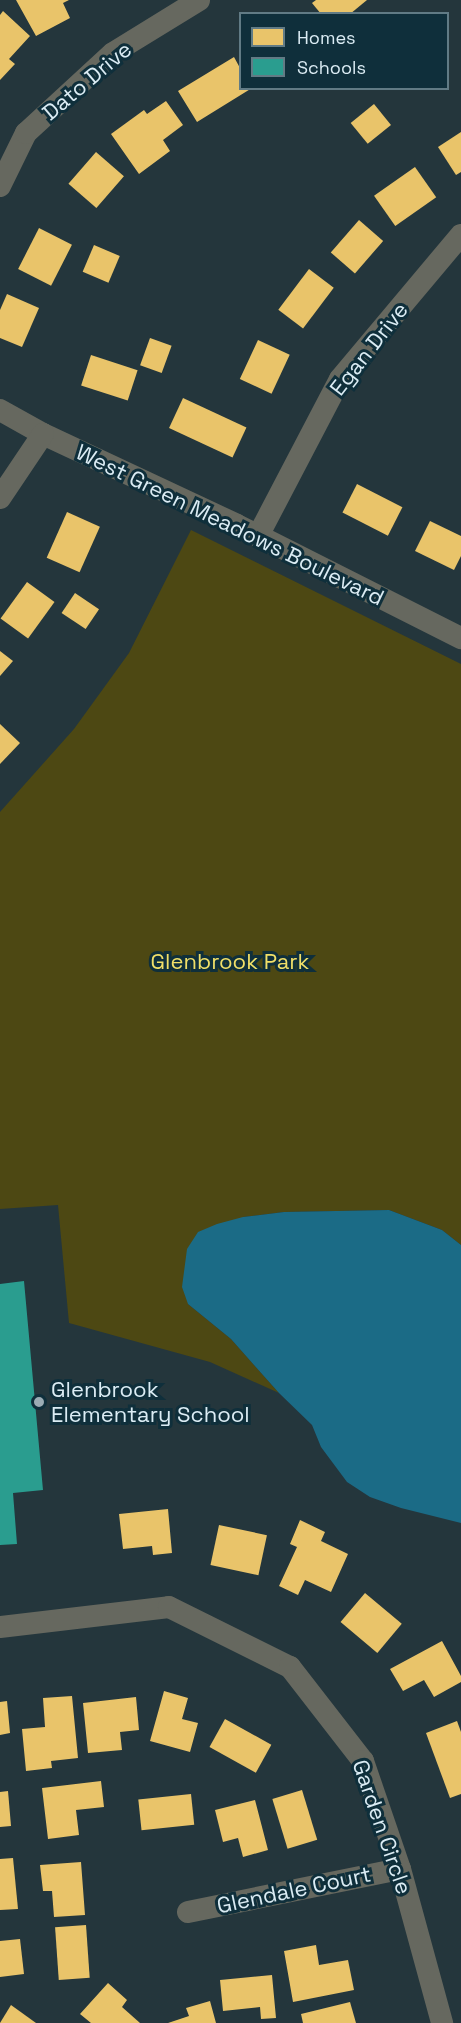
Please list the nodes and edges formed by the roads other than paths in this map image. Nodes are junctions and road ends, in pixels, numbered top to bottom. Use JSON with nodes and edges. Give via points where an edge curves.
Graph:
{"nodes":[{"id":1,"x":199,"y":0,"type":"edge"},
{"id":2,"x":0,"y":186,"type":"edge"},
{"id":3,"x":461,"y":236,"type":"edge"},
{"id":4,"x":0,"y":410,"type":"edge"},
{"id":5,"x":43,"y":434,"type":"junction"},
{"id":6,"x":0,"y":498,"type":"edge"},
{"id":7,"x":258,"y":537,"type":"junction"},
{"id":8,"x":461,"y":638,"type":"edge"},
{"id":9,"x":0,"y":1627,"type":"edge"},
{"id":10,"x":400,"y":1869,"type":"junction"},
{"id":11,"x":188,"y":1912,"type":"dead end"},
{"id":12,"x":442,"y":2023,"type":"edge"}],
"edges":[{"from":1,"to":2,"type":"street","name":"Dato Drive","via":[[113,53],[26,133]]},
{"from":3,"to":7,"type":"street","name":"Egan Drive","via":[[340,379]]},
{"from":4,"to":5,"type":"street","name":"West Green Meadows Boulevard"},
{"from":5,"to":6,"type":"street"},
{"from":5,"to":7,"type":"street","name":"West Green Meadows Boulevard"},
{"from":7,"to":8,"type":"street","name":"West Green Meadows Boulevard"},
{"from":9,"to":10,"type":"street","name":"Garden Circle","via":[[170,1607],[290,1667],[363,1761]]},
{"from":10,"to":11,"type":"street","name":"Glendale Court"},
{"from":10,"to":12,"type":"street","name":"Garden Circle"}]}
